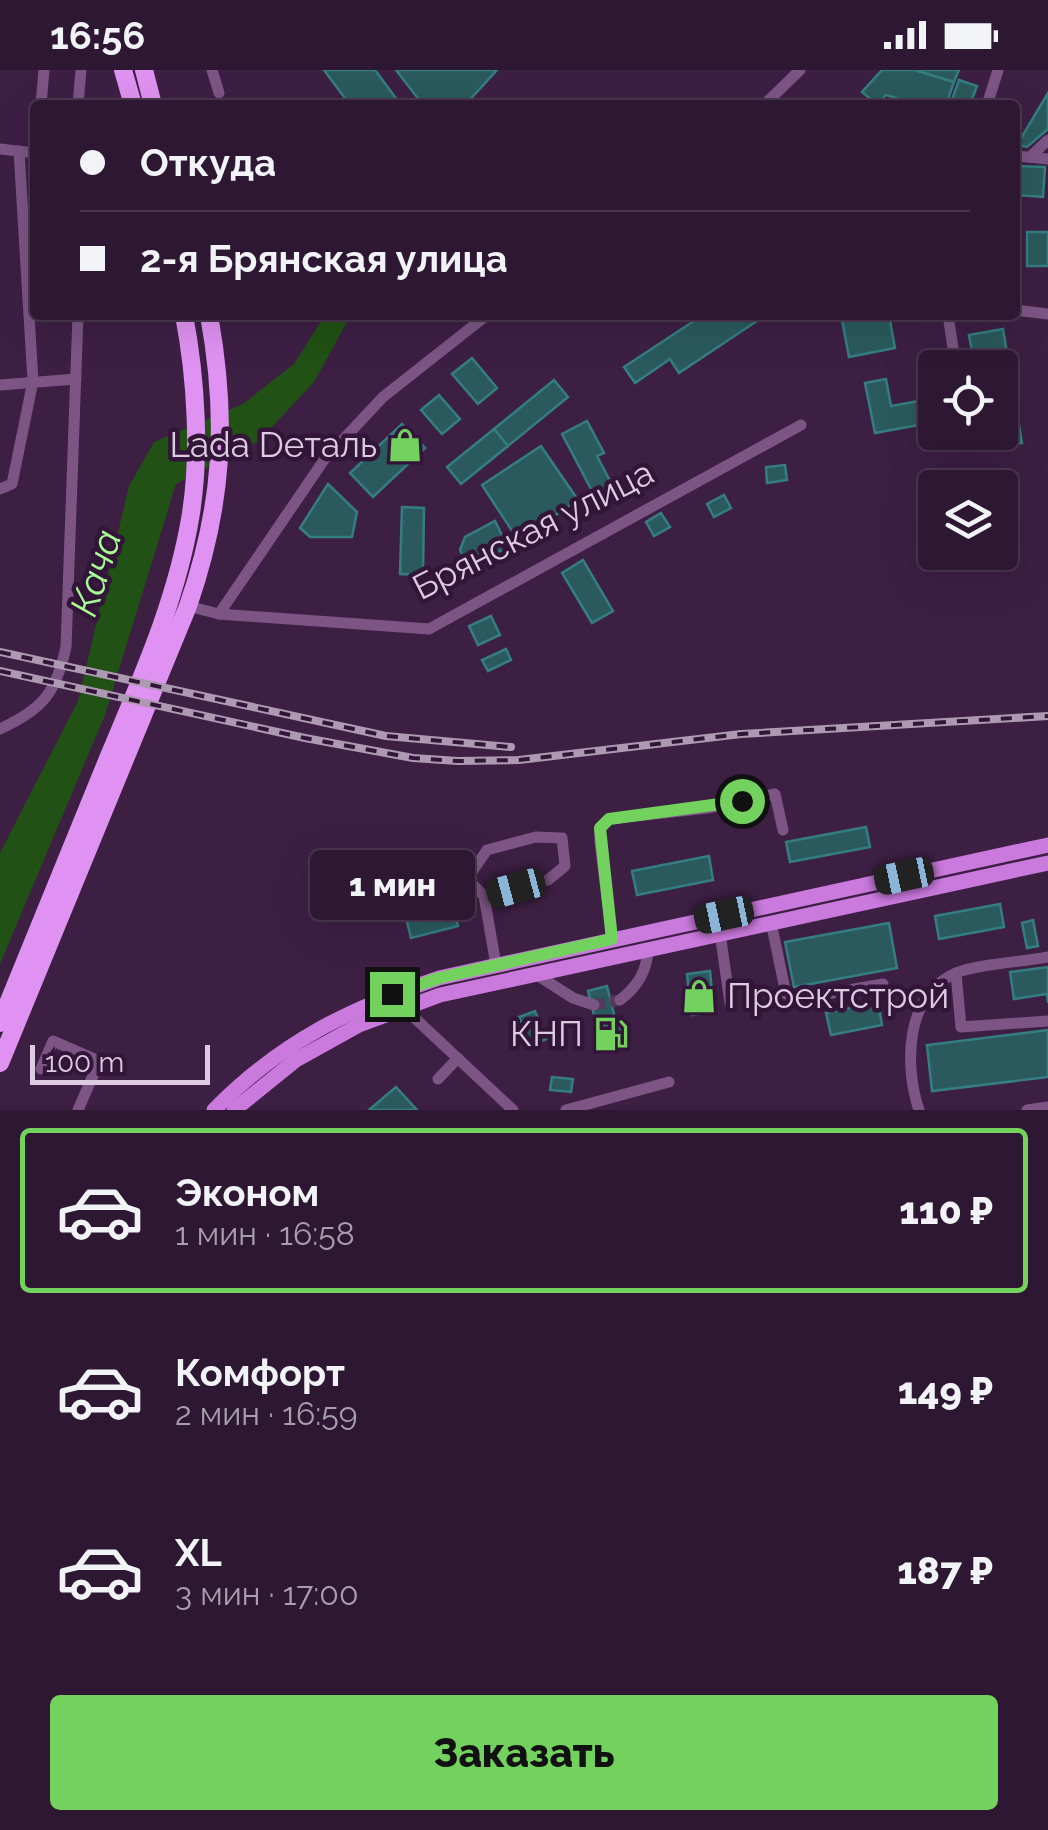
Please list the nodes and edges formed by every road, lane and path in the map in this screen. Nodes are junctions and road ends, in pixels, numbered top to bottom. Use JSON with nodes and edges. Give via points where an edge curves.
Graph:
{"nodes":[{"id":1,"x":44,"y":70,"type":"edge"},
{"id":2,"x":82,"y":70,"type":"edge"},
{"id":3,"x":124,"y":70,"type":"edge"},
{"id":4,"x":144,"y":70,"type":"edge"},
{"id":5,"x":212,"y":70,"type":"edge"},
{"id":6,"x":800,"y":70,"type":"edge"},
{"id":7,"x":998,"y":70,"type":"edge"},
{"id":8,"x":218,"y":93,"type":"dead end"},
{"id":9,"x":41,"y":100,"type":"edge"},
{"id":10,"x":79,"y":100,"type":"edge"},
{"id":11,"x":132,"y":100,"type":"edge"},
{"id":12,"x":152,"y":100,"type":"edge"},
{"id":13,"x":769,"y":100,"type":"edge"},
{"id":14,"x":989,"y":100,"type":"edge"},
{"id":15,"x":1048,"y":140,"type":"edge"},
{"id":16,"x":0,"y":149,"type":"edge"},
{"id":17,"x":19,"y":152,"type":"junction"},
{"id":18,"x":30,"y":153,"type":"edge"},
{"id":19,"x":1020,"y":156,"type":"edge"},
{"id":20,"x":1030,"y":157,"type":"junction"},
{"id":21,"x":1048,"y":159,"type":"edge"},
{"id":22,"x":1020,"y":311,"type":"edge"},
{"id":23,"x":1048,"y":314,"type":"edge"},
{"id":24,"x":78,"y":320,"type":"edge"},
{"id":25,"x":185,"y":320,"type":"edge"},
{"id":26,"x":210,"y":320,"type":"edge"},
{"id":27,"x":480,"y":320,"type":"edge"},
{"id":28,"x":949,"y":320,"type":"edge"},
{"id":29,"x":953,"y":350,"type":"edge"},
{"id":30,"x":76,"y":378,"type":"junction"},
{"id":31,"x":33,"y":381,"type":"junction"},
{"id":32,"x":0,"y":385,"type":"edge"},
{"id":33,"x":801,"y":424,"type":"dead end"},
{"id":34,"x":0,"y":489,"type":"edge"},
{"id":35,"x":188,"y":606,"type":"junction"},
{"id":36,"x":219,"y":614,"type":"junction"},
{"id":37,"x":0,"y":729,"type":"edge"},
{"id":38,"x":783,"y":830,"type":"dead end"},
{"id":39,"x":1048,"y":845,"type":"edge"},
{"id":40,"x":1048,"y":862,"type":"edge"},
{"id":41,"x":467,"y":878,"type":"junction"},
{"id":42,"x":415,"y":894,"type":"dead end"},
{"id":43,"x":484,"y":896,"type":"junction"},
{"id":44,"x":771,"y":922,"type":"junction"},
{"id":45,"x":720,"y":933,"type":"junction"},
{"id":46,"x":612,"y":939,"type":"junction"},
{"id":47,"x":648,"y":949,"type":"junction"},
{"id":48,"x":1048,"y":957,"type":"edge"},
{"id":49,"x":496,"y":965,"type":"junction"},
{"id":50,"x":534,"y":973,"type":"junction"},
{"id":51,"x":956,"y":973,"type":"junction"},
{"id":52,"x":883,"y":984,"type":"dead end"},
{"id":53,"x":620,"y":1000,"type":"tunnel mouth"},
{"id":54,"x":730,"y":1003,"type":"dead end"},
{"id":55,"x":594,"y":1005,"type":"tunnel mouth"},
{"id":56,"x":405,"y":1008,"type":"junction"},
{"id":57,"x":1048,"y":1021,"type":"edge"},
{"id":58,"x":0,"y":1023,"type":"edge"},
{"id":59,"x":458,"y":1058,"type":"junction"},
{"id":60,"x":0,"y":1062,"type":"edge"},
{"id":61,"x":42,"y":1069,"type":"dead end"},
{"id":62,"x":438,"y":1079,"type":"dead end"},
{"id":63,"x":670,"y":1082,"type":"dead end"},
{"id":64,"x":1048,"y":1108,"type":"edge"},
{"id":65,"x":78,"y":1110,"type":"edge"},
{"id":66,"x":214,"y":1110,"type":"edge"},
{"id":67,"x":234,"y":1110,"type":"edge"},
{"id":68,"x":513,"y":1110,"type":"edge"},
{"id":69,"x":566,"y":1110,"type":"edge"},
{"id":70,"x":919,"y":1110,"type":"edge"},
{"id":71,"x":1026,"y":1110,"type":"edge"}],
"edges":[{"from":1,"to":9,"type":"street"},
{"from":2,"to":10,"type":"street"},
{"from":3,"to":11,"type":"highway"},
{"from":4,"to":12,"type":"highway"},
{"from":5,"to":8,"type":"street"},
{"from":6,"to":13,"type":"street"},
{"from":7,"to":14,"type":"street"},
{"from":15,"to":20,"type":"street"},
{"from":16,"to":17,"type":"street"},
{"from":17,"to":18,"type":"street"},
{"from":17,"to":31,"type":"street"},
{"from":19,"to":20,"type":"street"},
{"from":20,"to":21,"type":"street"},
{"from":22,"to":23,"type":"street"},
{"from":24,"to":30,"type":"street"},
{"from":25,"to":58,"type":"highway","via":[[193,370],[194,482],[181,563]]},
{"from":26,"to":35,"type":"highway","via":[[222,401],[220,482]]},
{"from":27,"to":36,"type":"street","via":[[383,397],[324,460]]},
{"from":28,"to":29,"type":"street"},
{"from":30,"to":31,"type":"street"},
{"from":30,"to":37,"type":"street","via":[[60,677],[25,718]]},
{"from":31,"to":32,"type":"street"},
{"from":31,"to":34,"type":"street","via":[[12,484]]},
{"from":33,"to":36,"type":"street","name":"Брянская улица","via":[[428,628]]},
{"from":35,"to":36,"type":"street","name":"Брянская улица"},
{"from":35,"to":60,"type":"highway"},
{"from":38,"to":46,"type":"street","via":[[775,794],[609,819],[600,828],[600,842]]},
{"from":39,"to":46,"type":"main road"},
{"from":40,"to":44,"type":"main road"},
{"from":41,"to":42,"type":"street"},
{"from":41,"to":43,"type":"street"},
{"from":41,"to":43,"type":"street","via":[[487,850],[562,838],[565,866],[548,880]]},
{"from":43,"to":49,"type":"street"},
{"from":44,"to":45,"type":"main road"},
{"from":44,"to":52,"type":"street","via":[[786,994],[810,997]]},
{"from":45,"to":47,"type":"main road"},
{"from":45,"to":54,"type":"street"},
{"from":46,"to":49,"type":"main road"},
{"from":47,"to":50,"type":"main road"},
{"from":47,"to":53,"type":"street","via":[[634,990]]},
{"from":48,"to":51,"type":"street"},
{"from":49,"to":66,"type":"main road","via":[[423,983],[328,1023],[263,1063]]},
{"from":50,"to":55,"type":"street"},
{"from":50,"to":56,"type":"main road"},
{"from":51,"to":57,"type":"street","via":[[961,1027]]},
{"from":51,"to":70,"type":"street","via":[[930,992],[912,1028]]},
{"from":56,"to":59,"type":"street"},
{"from":56,"to":67,"type":"main road","via":[[296,1060]]},
{"from":59,"to":62,"type":"street"},
{"from":59,"to":68,"type":"street"},
{"from":61,"to":65,"type":"street","via":[[53,1042],[97,1060]]},
{"from":63,"to":69,"type":"street"},
{"from":64,"to":71,"type":"street"}]}
